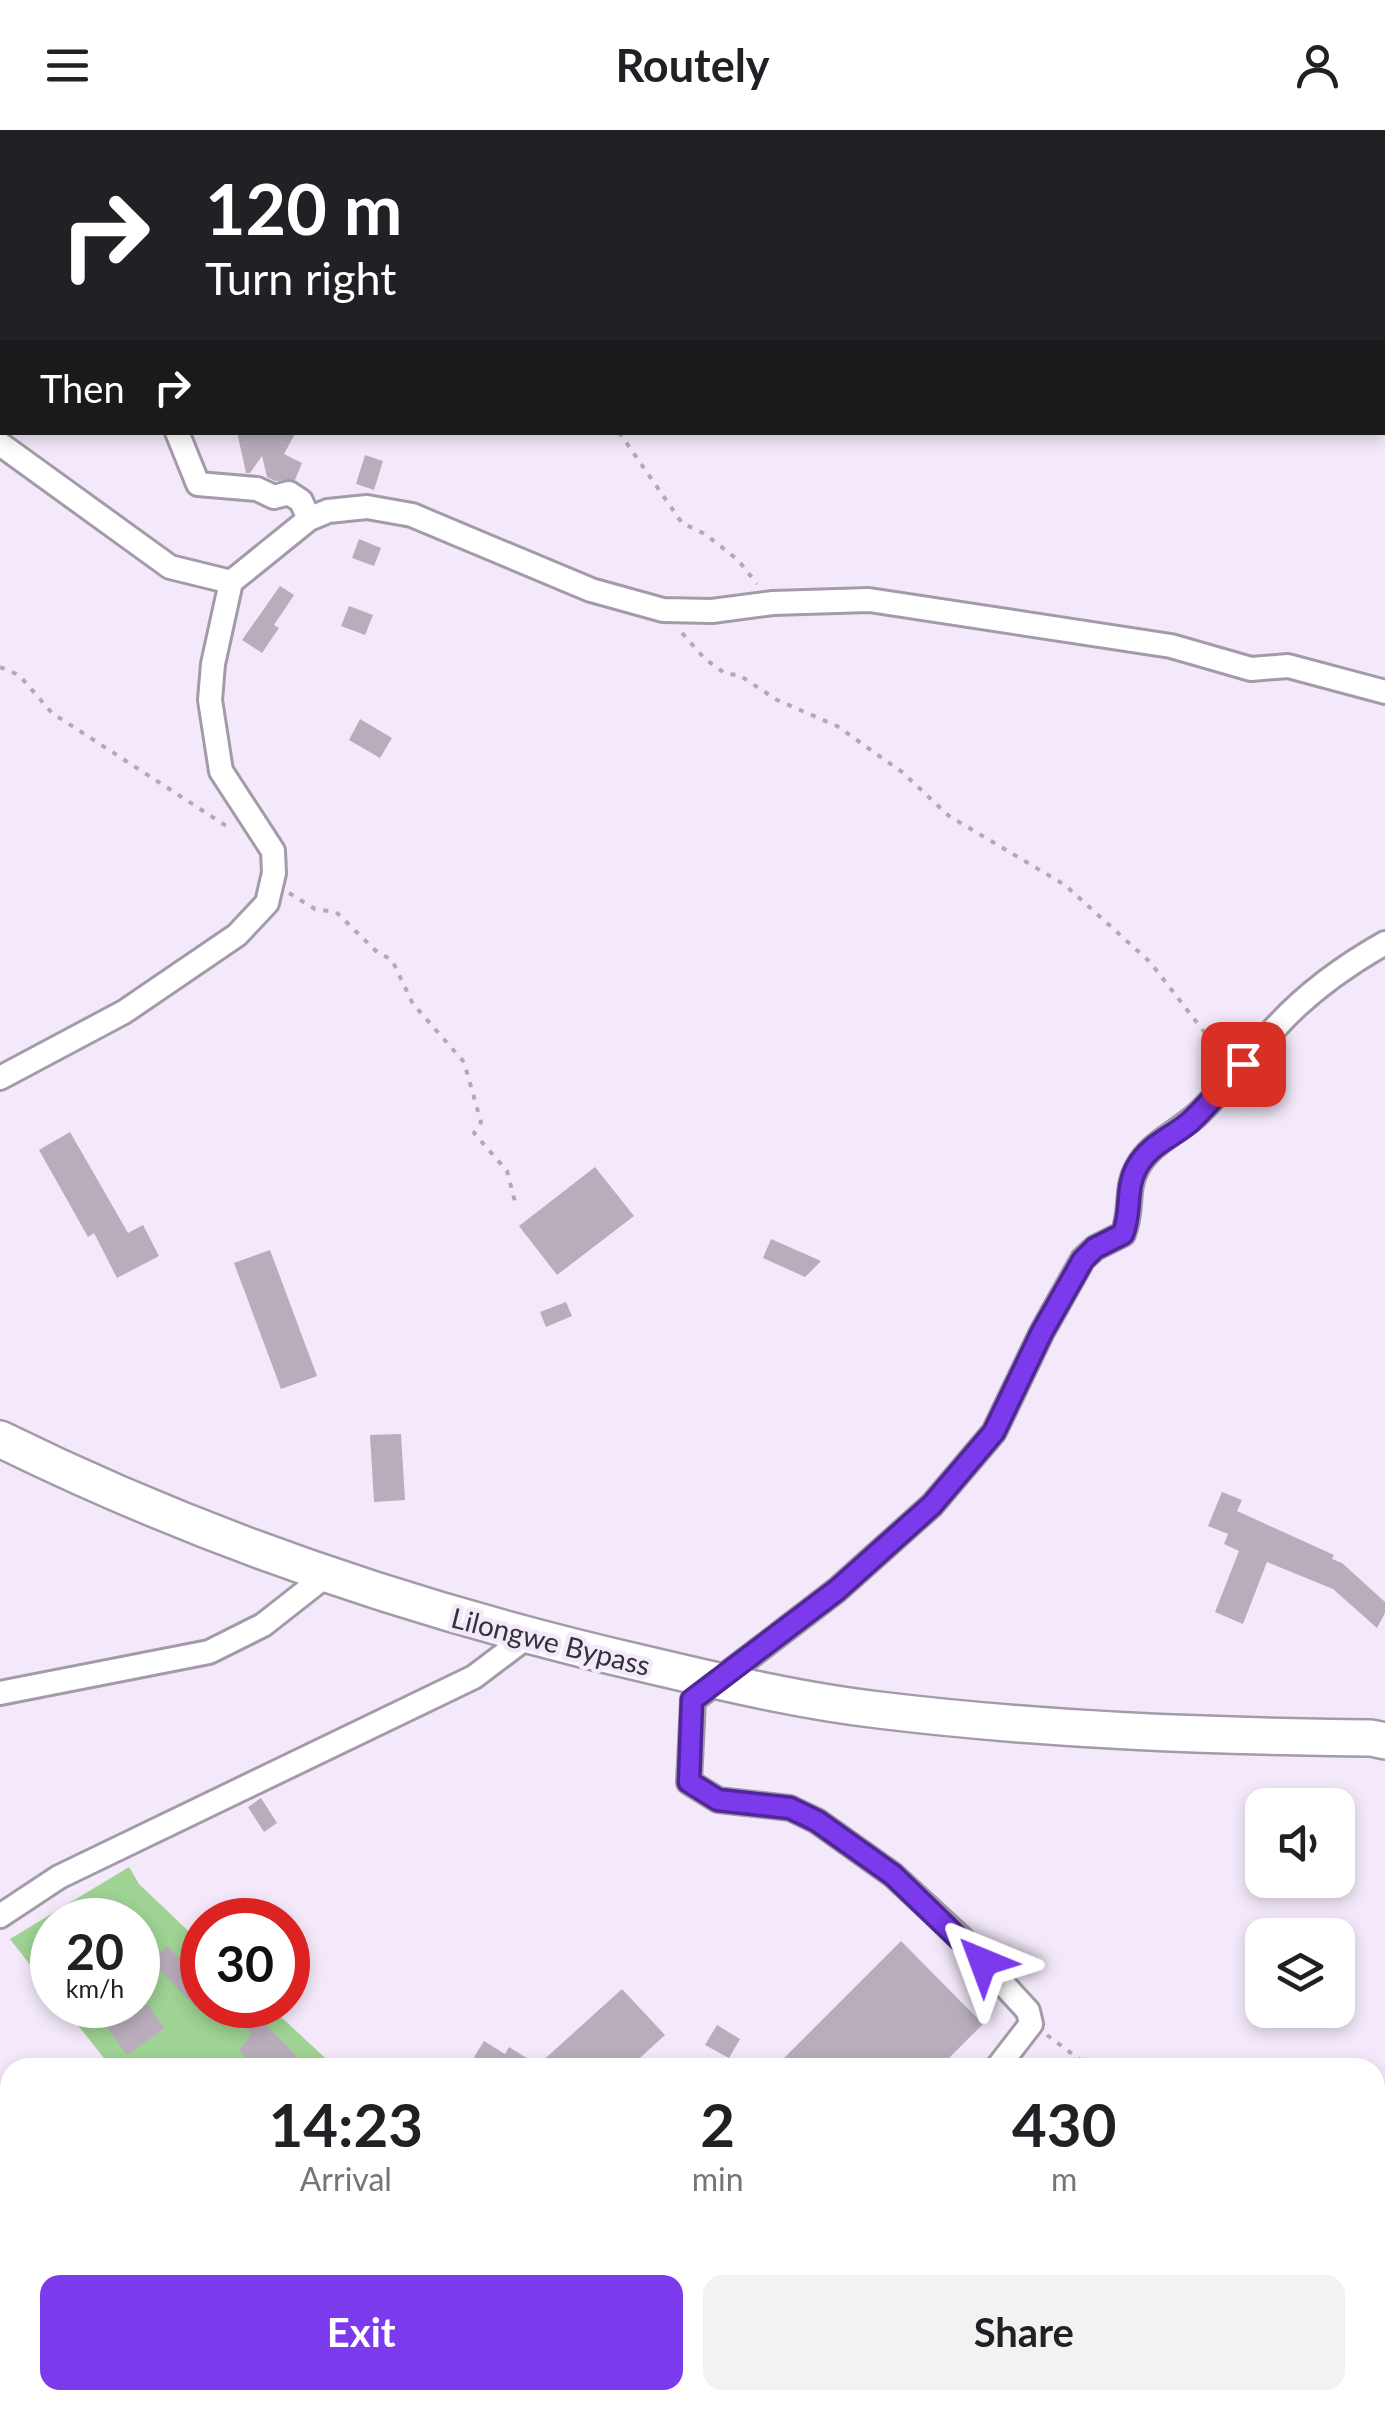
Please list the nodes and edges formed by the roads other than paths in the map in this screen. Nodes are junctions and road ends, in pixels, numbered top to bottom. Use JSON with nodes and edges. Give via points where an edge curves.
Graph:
{"nodes":[{"id":1,"x":178,"y":435,"type":"edge"},
{"id":2,"x":0,"y":444,"type":"edge"},
{"id":3,"x":309,"y":519,"type":"junction"},
{"id":4,"x":231,"y":582,"type":"junction"},
{"id":5,"x":1385,"y":692,"type":"edge"},
{"id":6,"x":1385,"y":943,"type":"edge"},
{"id":7,"x":0,"y":1078,"type":"edge"},
{"id":8,"x":0,"y":1439,"type":"edge"},
{"id":9,"x":328,"y":1574,"type":"junction"},
{"id":10,"x":527,"y":1638,"type":"junction"},
{"id":11,"x":716,"y":1681,"type":"junction"},
{"id":12,"x":0,"y":1693,"type":"edge"},
{"id":13,"x":1380,"y":1736,"type":"edge"},
{"id":14,"x":0,"y":1916,"type":"edge"},
{"id":15,"x":1005,"y":2058,"type":"edge"}],
"edges":[{"from":1,"to":3,"type":"street","via":[[198,484],[257,489],[274,497],[288,493],[301,501]]},
{"from":2,"to":4,"type":"street","via":[[170,568]]},
{"from":3,"to":4,"type":"street"},
{"from":3,"to":5,"type":"street","via":[[367,507],[412,515],[591,590],[663,610],[869,600],[1171,646],[1251,669],[1288,666]]},
{"from":4,"to":7,"type":"street","via":[[210,685],[215,744],[228,784],[273,851],[268,902],[237,935],[124,1012]]},
{"from":6,"to":11,"type":"street","via":[[1354,960],[1278,1024],[1186,1126],[1149,1149],[1132,1181],[1123,1234],[1083,1260],[974,1459],[878,1555]]},
{"from":8,"to":9,"type":"main road","name":"Lilongwe Bypass","via":[[147,1507]]},
{"from":9,"to":10,"type":"main road","name":"Lilongwe Bypass"},
{"from":9,"to":12,"type":"street","via":[[264,1624],[209,1652]]},
{"from":10,"to":11,"type":"main road","name":"Lilongwe Bypass"},
{"from":10,"to":14,"type":"street","via":[[474,1677],[59,1877]]},
{"from":11,"to":13,"type":"main road","name":"Lilongwe Bypass","via":[[875,1710],[1038,1726],[1207,1736]]},
{"from":11,"to":15,"type":"street","via":[[692,1700],[689,1782],[718,1800],[790,1808],[893,1875],[1028,2010],[1032,2024]]}]}
